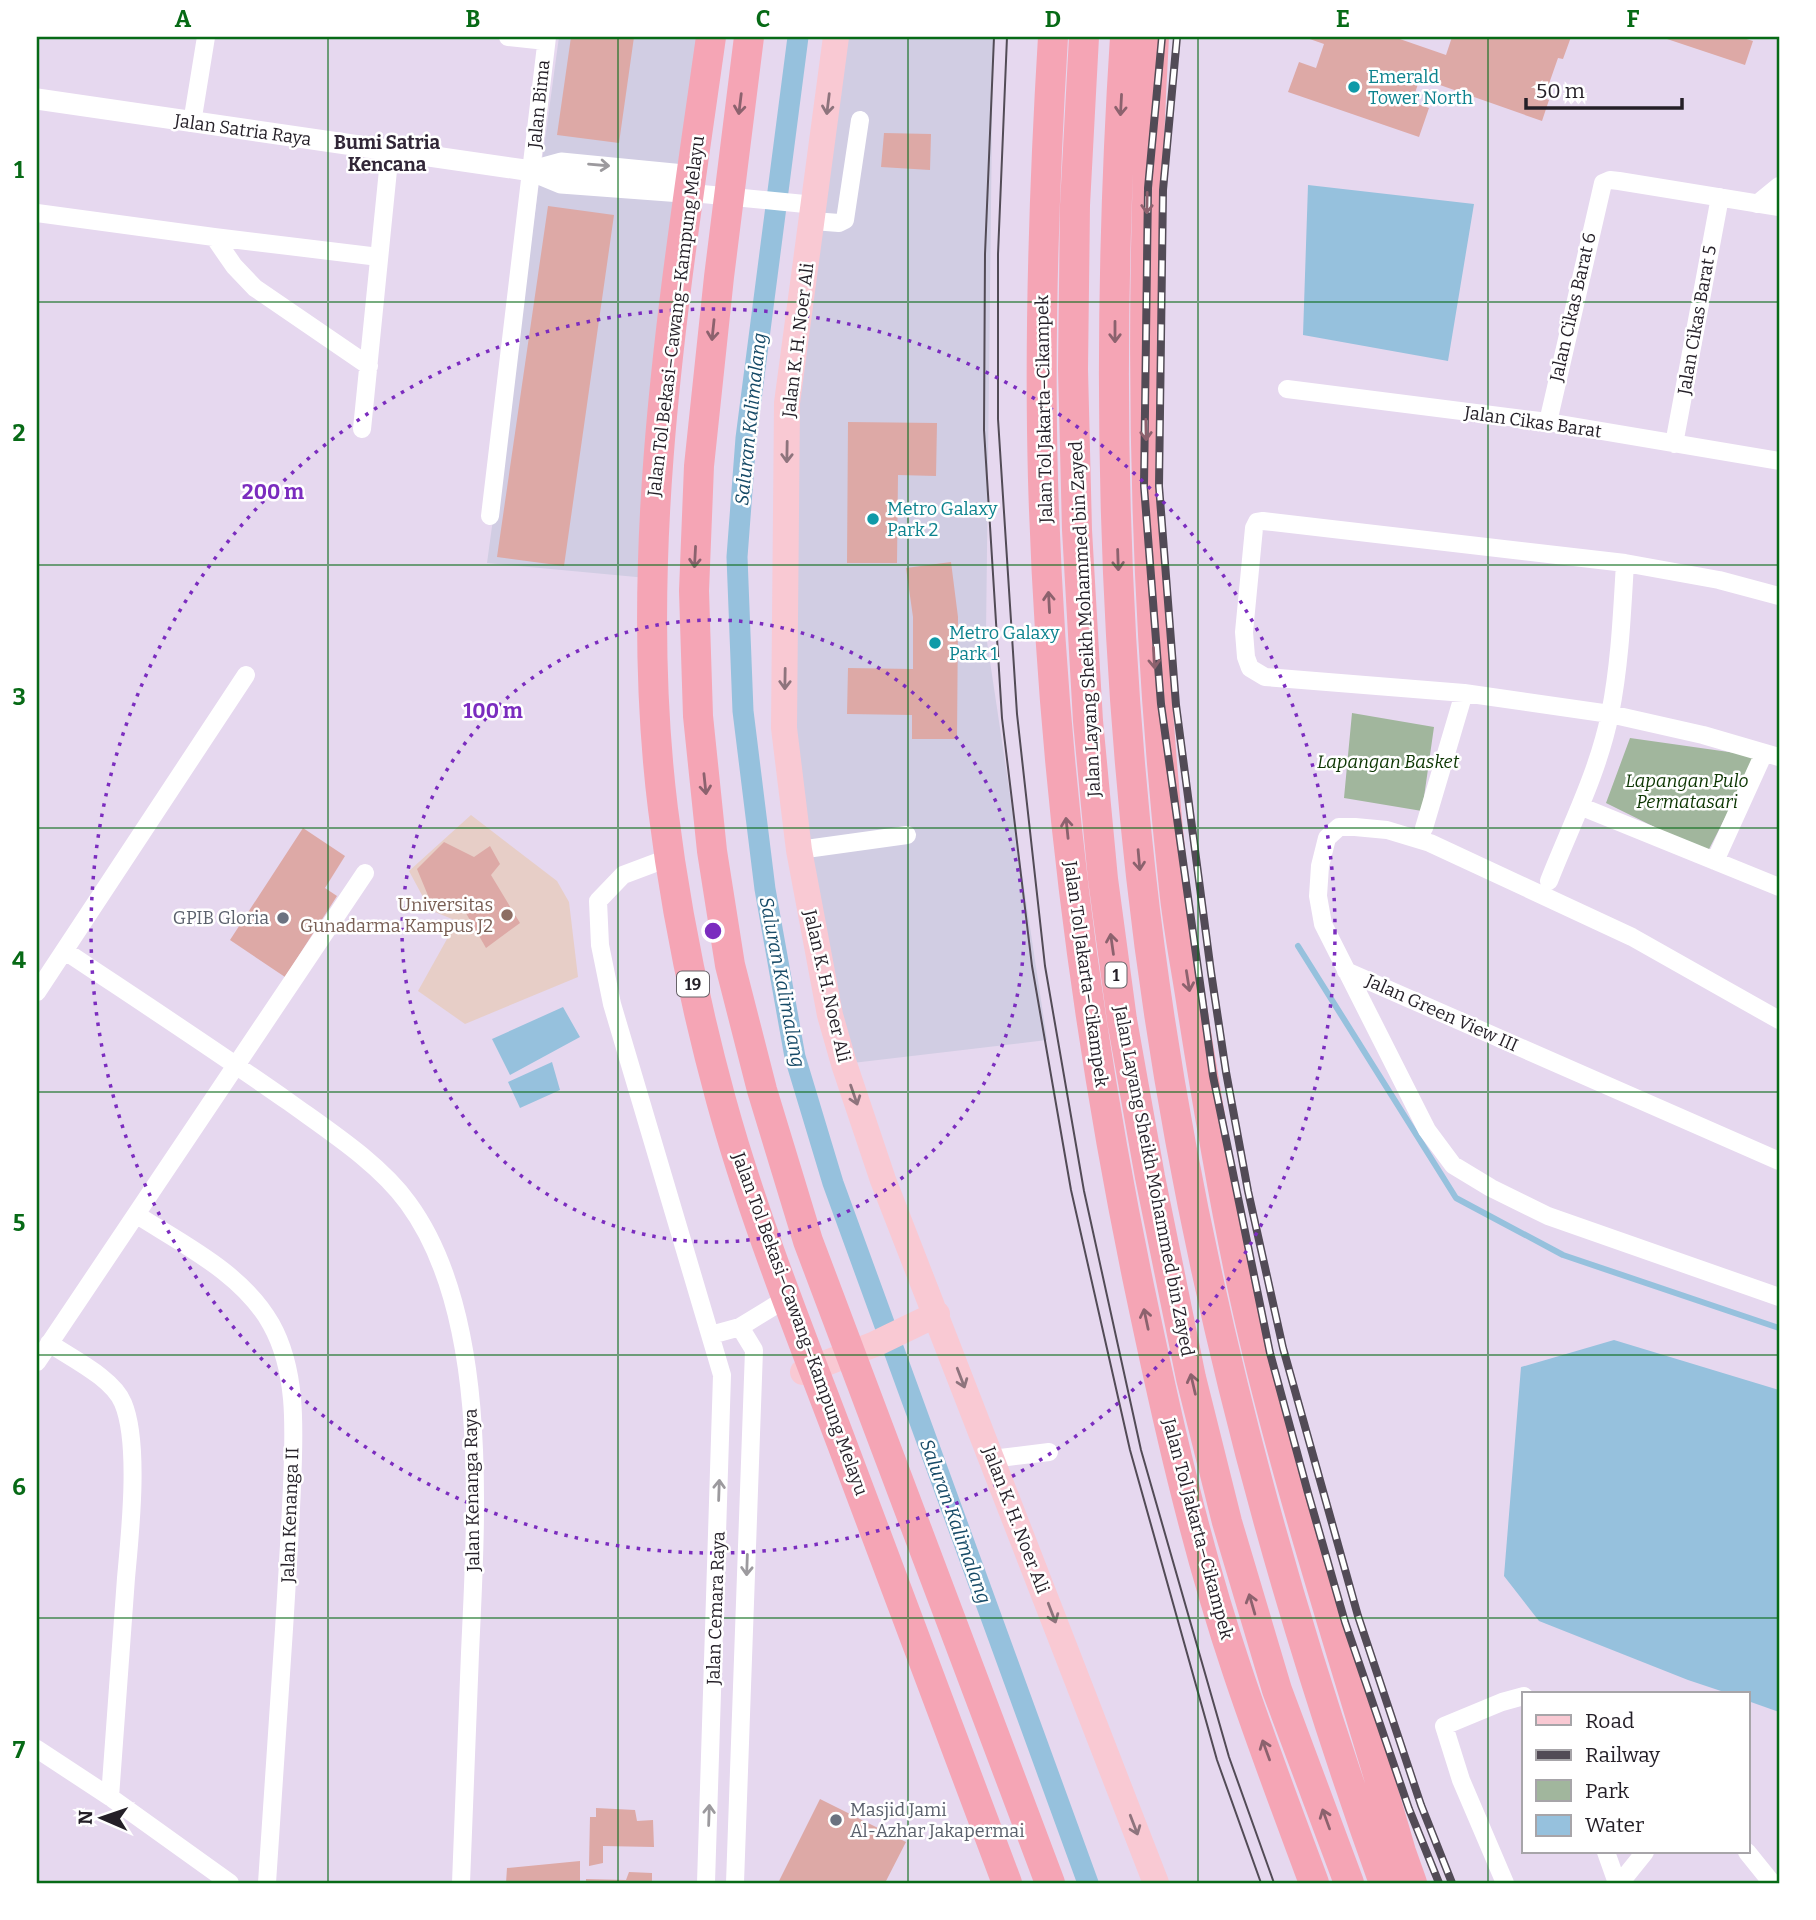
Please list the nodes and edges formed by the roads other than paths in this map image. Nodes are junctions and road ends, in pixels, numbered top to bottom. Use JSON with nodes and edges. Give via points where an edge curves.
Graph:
{"nodes":[{"id":1,"x":206,"y":37,"type":"edge"},
{"id":2,"x":508,"y":37,"type":"edge"},
{"id":3,"x":701,"y":37,"type":"edge"},
{"id":4,"x":722,"y":37,"type":"edge"},
{"id":5,"x":749,"y":37,"type":"edge"},
{"id":6,"x":836,"y":37,"type":"edge"},
{"id":7,"x":1052,"y":37,"type":"edge"},
{"id":8,"x":1084,"y":37,"type":"edge"},
{"id":9,"x":1125,"y":37,"type":"edge"},
{"id":10,"x":1154,"y":37,"type":"edge"},
{"id":11,"x":546,"y":39,"type":"edge"},
{"id":12,"x":704,"y":50,"type":"edge"},
{"id":13,"x":37,"y":99,"type":"edge"},
{"id":14,"x":860,"y":120,"type":"dead end"},
{"id":15,"x":192,"y":122,"type":"junction"},
{"id":16,"x":390,"y":150,"type":"junction"},
{"id":17,"x":532,"y":171,"type":"junction"},
{"id":18,"x":683,"y":183,"type":"junction"},
{"id":19,"x":1779,"y":186,"type":"edge"},
{"id":20,"x":1720,"y":197,"type":"junction"},
{"id":21,"x":1757,"y":204,"type":"junction"},
{"id":22,"x":1779,"y":207,"type":"edge"},
{"id":23,"x":809,"y":210,"type":"junction"},
{"id":24,"x":37,"y":213,"type":"edge"},
{"id":25,"x":214,"y":237,"type":"junction"},
{"id":26,"x":379,"y":257,"type":"junction"},
{"id":27,"x":369,"y":366,"type":"junction"},
{"id":28,"x":1287,"y":389,"type":"dead end"},
{"id":29,"x":1548,"y":422,"type":"junction"},
{"id":30,"x":362,"y":429,"type":"dead end"},
{"id":31,"x":1674,"y":444,"type":"junction"},
{"id":32,"x":1779,"y":461,"type":"edge"},
{"id":33,"x":490,"y":516,"type":"dead end"},
{"id":34,"x":1625,"y":563,"type":"junction"},
{"id":35,"x":1779,"y":596,"type":"edge"},
{"id":36,"x":246,"y":675,"type":"dead end"},
{"id":37,"x":1464,"y":693,"type":"junction"},
{"id":38,"x":1610,"y":714,"type":"junction"},
{"id":39,"x":1772,"y":755,"type":"edge"},
{"id":40,"x":1581,"y":807,"type":"junction"},
{"id":41,"x":1424,"y":828,"type":"dead end"},
{"id":42,"x":907,"y":835,"type":"dead end"},
{"id":43,"x":799,"y":850,"type":"junction"},
{"id":44,"x":663,"y":860,"type":"junction"},
{"id":45,"x":1715,"y":861,"type":"junction"},
{"id":46,"x":365,"y":873,"type":"dead end"},
{"id":47,"x":1549,"y":881,"type":"dead end"},
{"id":48,"x":1779,"y":887,"type":"edge"},
{"id":49,"x":65,"y":951,"type":"junction"},
{"id":50,"x":1346,"y":971,"type":"junction"},
{"id":51,"x":37,"y":992,"type":"edge"},
{"id":52,"x":1779,"y":1020,"type":"edge"},
{"id":53,"x":236,"y":1065,"type":"junction"},
{"id":54,"x":1779,"y":1161,"type":"edge"},
{"id":55,"x":137,"y":1215,"type":"junction"},
{"id":56,"x":1779,"y":1297,"type":"edge"},
{"id":57,"x":779,"y":1303,"type":"junction"},
{"id":58,"x":929,"y":1318,"type":"junction"},
{"id":59,"x":740,"y":1327,"type":"junction"},
{"id":60,"x":711,"y":1335,"type":"junction"},
{"id":61,"x":49,"y":1343,"type":"junction"},
{"id":62,"x":37,"y":1363,"type":"edge"},
{"id":63,"x":803,"y":1372,"type":"junction"},
{"id":64,"x":1049,"y":1452,"type":"dead end"},
{"id":65,"x":992,"y":1459,"type":"junction"},
{"id":66,"x":1522,"y":1697,"type":"edge"},
{"id":67,"x":37,"y":1749,"type":"edge"},
{"id":68,"x":110,"y":1797,"type":"junction"},
{"id":69,"x":1607,"y":1854,"type":"edge"},
{"id":70,"x":1643,"y":1854,"type":"edge"},
{"id":71,"x":1749,"y":1854,"type":"edge"},
{"id":72,"x":230,"y":1883,"type":"edge"},
{"id":73,"x":267,"y":1883,"type":"edge"},
{"id":74,"x":461,"y":1883,"type":"edge"},
{"id":75,"x":706,"y":1883,"type":"edge"},
{"id":76,"x":735,"y":1883,"type":"edge"},
{"id":77,"x":993,"y":1883,"type":"edge"},
{"id":78,"x":1007,"y":1883,"type":"edge"},
{"id":79,"x":1050,"y":1883,"type":"edge"},
{"id":80,"x":1156,"y":1883,"type":"edge"},
{"id":81,"x":1314,"y":1883,"type":"edge"},
{"id":82,"x":1349,"y":1883,"type":"edge"},
{"id":83,"x":1384,"y":1883,"type":"edge"},
{"id":84,"x":1412,"y":1883,"type":"edge"},
{"id":85,"x":1505,"y":1883,"type":"edge"},
{"id":86,"x":1618,"y":1883,"type":"edge"},
{"id":87,"x":1772,"y":1883,"type":"edge"}],
"edges":[{"from":1,"to":15,"type":"street"},
{"from":2,"to":11,"type":"street"},
{"from":3,"to":12,"type":"main road"},
{"from":4,"to":12,"type":"main road"},
{"from":5,"to":79,"type":"highway","name":"Jalan Tol Bekasi–Cawang–Kampung Melayu","number":"19","one_way":true,"via":[[699,466],[694,591],[698,716],[728,953],[762,1090],[808,1241]]},
{"from":6,"to":23,"type":"main road","name":"Jalan K. H. Noer Ali","one_way":true},
{"from":81,"to":7,"type":"highway","name":"Jalan Tol Jakarta–Cikampek","number":"1","one_way":true,"via":[[1236,1668],[1188,1500],[1157,1374],[1102,1091],[1072,878],[1054,701],[1046,544],[1041,335]]},
{"from":82,"to":8,"type":"highway","name":"Jalan Layang Sheikh Mohammed bin Zayed","number":"1","one_way":true,"via":[[1277,1690],[1227,1521],[1191,1378],[1122,1020],[1089,734],[1077,530],[1075,205]]},
{"from":9,"to":83,"type":"highway","name":"Jalan Layang Sheikh Mohammed bin Zayed","number":"1","one_way":true,"via":[[1115,235],[1115,470],[1133,800],[1163,1035],[1192,1198],[1247,1436],[1298,1622]]},
{"from":10,"to":84,"type":"highway","one_way":true,"via":[[1144,311],[1146,489],[1154,665],[1174,892],[1244,1292],[1316,1570]]},
{"from":11,"to":17,"type":"street","name":"Jalan Bima"},
{"from":12,"to":18,"type":"main road"},
{"from":12,"to":78,"type":"highway","name":"Jalan Tol Bekasi–Cawang–Kampung Melayu","number":"19","via":[[656,470],[652,573],[662,807],[685,952],[722,1102],[769,1251]]},
{"from":13,"to":15,"type":"street","name":"Jalan Satria Raya"},
{"from":14,"to":23,"type":"street","via":[[845,220],[839,223]]},
{"from":15,"to":16,"type":"street","name":"Jalan Satria Raya"},
{"from":16,"to":17,"type":"street","name":"Jalan Satria Raya"},
{"from":16,"to":26,"type":"street"},
{"from":17,"to":18,"type":"street","name":"Jalan Satria Raya","via":[[561,183]]},
{"from":17,"to":33,"type":"street","name":"Jalan Bima"},
{"from":18,"to":23,"type":"street"},
{"from":18,"to":44,"type":"main road","via":[[651,468],[648,564],[649,694]]},
{"from":19,"to":21,"type":"street"},
{"from":20,"to":21,"type":"street"},
{"from":20,"to":29,"type":"street","name":"Jalan Cikas Barat 6","via":[[1613,180],[1603,183]]},
{"from":20,"to":31,"type":"street","name":"Jalan Cikas Barat 5"},
{"from":21,"to":22,"type":"street"},
{"from":23,"to":43,"type":"main road","name":"Jalan K. H. Noer Ali","one_way":true,"via":[[787,403],[784,728]]},
{"from":24,"to":25,"type":"street"},
{"from":25,"to":26,"type":"street"},
{"from":25,"to":27,"type":"street","via":[[255,288]]},
{"from":26,"to":27,"type":"street"},
{"from":27,"to":30,"type":"street"},
{"from":28,"to":29,"type":"street","name":"Jalan Cikas Barat"},
{"from":29,"to":31,"type":"street","name":"Jalan Cikas Barat"},
{"from":31,"to":32,"type":"street","name":"Jalan Cikas Barat"},
{"from":34,"to":35,"type":"street"},
{"from":34,"to":37,"type":"street","via":[[1269,520],[1255,524],[1244,647],[1247,664],[1256,674]]},
{"from":34,"to":38,"type":"street"},
{"from":36,"to":49,"type":"street"},
{"from":37,"to":38,"type":"street"},
{"from":37,"to":41,"type":"street"},
{"from":38,"to":39,"type":"street"},
{"from":38,"to":40,"type":"street"},
{"from":39,"to":45,"type":"street"},
{"from":40,"to":45,"type":"street"},
{"from":40,"to":47,"type":"street"},
{"from":42,"to":43,"type":"street"},
{"from":43,"to":58,"type":"main road","name":"Jalan K. H. Noer Ali","one_way":true,"via":[[830,1015]]},
{"from":44,"to":57,"type":"main road","via":[[696,1043],[731,1168]]},
{"from":44,"to":60,"type":"street","name":"Jalan Cemara Raya","via":[[623,875],[598,901],[600,945],[612,1004]]},
{"from":45,"to":48,"type":"street"},
{"from":46,"to":53,"type":"street"},
{"from":49,"to":51,"type":"street"},
{"from":49,"to":53,"type":"street","name":"Jalan Kenanga Raya"},
{"from":50,"to":52,"type":"street","name":"Jalan Green View III","via":[[1320,911],[1320,866],[1333,830],[1371,828],[1430,843],[1582,913]]},
{"from":50,"to":54,"type":"street","name":"Jalan Green View III"},
{"from":50,"to":56,"type":"street","via":[[1427,1130],[1453,1165],[1548,1216]]},
{"from":53,"to":55,"type":"street"},
{"from":53,"to":74,"type":"street","name":"Jalan Kenanga Raya","via":[[338,1137],[392,1184],[425,1230],[452,1297],[463,1344],[474,1446],[475,1557]]},
{"from":55,"to":61,"type":"street"},
{"from":55,"to":73,"type":"street","name":"Jalan Kenanga II","via":[[213,1264],[254,1300],[282,1345],[288,1371],[293,1408],[291,1514]]},
{"from":57,"to":59,"type":"street"},
{"from":57,"to":63,"type":"main road"},
{"from":58,"to":63,"type":"main road"},
{"from":58,"to":65,"type":"main road","name":"Jalan K. H. Noer Ali","one_way":true},
{"from":59,"to":60,"type":"street"},
{"from":59,"to":76,"type":"street","name":"Jalan Cemara Raya","one_way":true,"via":[[754,1350]]},
{"from":75,"to":60,"type":"street","name":"Jalan Cemara Raya","one_way":true,"via":[[722,1375]]},
{"from":61,"to":62,"type":"street"},
{"from":61,"to":68,"type":"street","via":[[118,1392],[128,1417],[131,1521]]},
{"from":63,"to":77,"type":"main road"},
{"from":64,"to":65,"type":"street"},
{"from":65,"to":80,"type":"main road","name":"Jalan K. H. Noer Ali","one_way":true},
{"from":66,"to":85,"type":"street","via":[[1444,1726],[1461,1780]]},
{"from":67,"to":68,"type":"street"},
{"from":68,"to":72,"type":"street"},
{"from":69,"to":86,"type":"street"},
{"from":70,"to":86,"type":"street"},
{"from":71,"to":87,"type":"street"}]}
